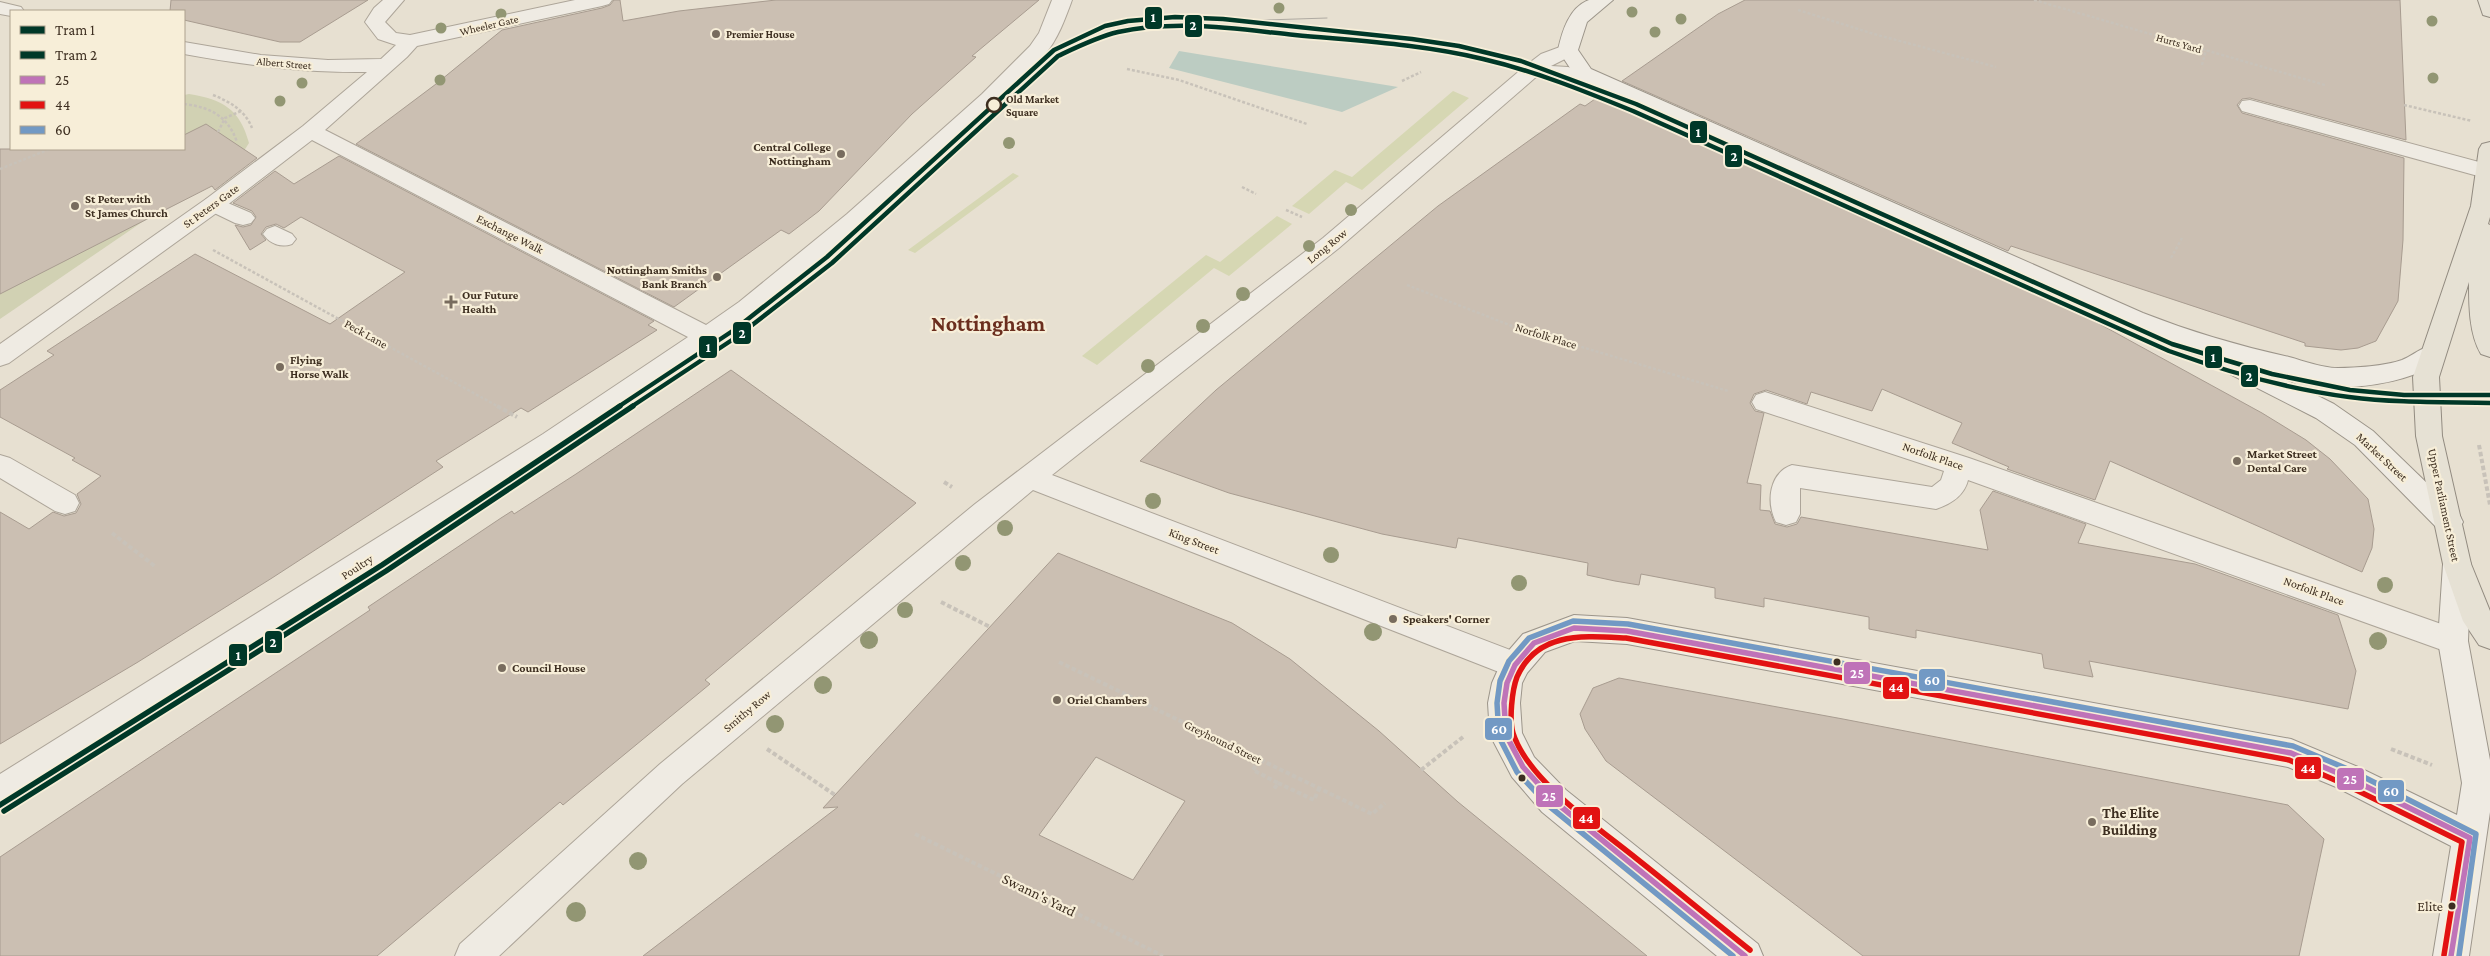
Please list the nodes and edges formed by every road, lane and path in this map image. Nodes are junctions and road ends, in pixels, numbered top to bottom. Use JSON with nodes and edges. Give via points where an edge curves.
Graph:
{"nodes":[{"id":1,"x":394,"y":0,"type":"edge"},
{"id":2,"x":602,"y":0,"type":"edge"},
{"id":3,"x":1062,"y":0,"type":"edge"},
{"id":4,"x":1603,"y":0,"type":"edge"},
{"id":5,"x":2034,"y":0,"type":"edge"},
{"id":6,"x":2488,"y":0,"type":"edge"},
{"id":7,"x":1798,"y":10,"type":"dead end"},
{"id":8,"x":2490,"y":11,"type":"edge"},
{"id":9,"x":410,"y":41,"type":"junction"},
{"id":10,"x":185,"y":48,"type":"edge"},
{"id":11,"x":1568,"y":50,"type":"junction"},
{"id":12,"x":2206,"y":50,"type":"junction"},
{"id":13,"x":386,"y":65,"type":"junction"},
{"id":14,"x":2202,"y":65,"type":"dead end"},
{"id":15,"x":1996,"y":67,"type":"dead end"},
{"id":16,"x":1127,"y":69,"type":"dead end"},
{"id":17,"x":1531,"y":71,"type":"junction"},
{"id":18,"x":1421,"y":72,"type":"dead end"},
{"id":19,"x":1597,"y":80,"type":"junction"},
{"id":20,"x":1402,"y":81,"type":"dead end"},
{"id":21,"x":2325,"y":85,"type":"dead end"},
{"id":22,"x":213,"y":95,"type":"dead end"},
{"id":23,"x":185,"y":104,"type":"edge"},
{"id":24,"x":2404,"y":105,"type":"dead end"},
{"id":25,"x":2250,"y":106,"type":"dead end"},
{"id":26,"x":241,"y":110,"type":"junction"},
{"id":27,"x":225,"y":118,"type":"junction"},
{"id":28,"x":2473,"y":121,"type":"dead end"},
{"id":29,"x":1307,"y":124,"type":"dead end"},
{"id":30,"x":252,"y":126,"type":"dead end"},
{"id":31,"x":311,"y":131,"type":"junction"},
{"id":32,"x":218,"y":132,"type":"dead end"},
{"id":33,"x":234,"y":148,"type":"dead end"},
{"id":34,"x":48,"y":150,"type":"edge"},
{"id":35,"x":2488,"y":160,"type":"edge"},
{"id":36,"x":0,"y":169,"type":"edge"},
{"id":37,"x":1242,"y":187,"type":"dead end"},
{"id":38,"x":1256,"y":194,"type":"dead end"},
{"id":39,"x":214,"y":204,"type":"junction"},
{"id":40,"x":2482,"y":206,"type":"junction"},
{"id":41,"x":1286,"y":210,"type":"dead end"},
{"id":42,"x":1302,"y":217,"type":"dead end"},
{"id":43,"x":243,"y":218,"type":"dead end"},
{"id":44,"x":177,"y":230,"type":"junction"},
{"id":45,"x":2182,"y":238,"type":"dead end"},
{"id":46,"x":2171,"y":258,"type":"dead end"},
{"id":47,"x":1407,"y":285,"type":"dead end"},
{"id":48,"x":2173,"y":335,"type":"junction"},
{"id":49,"x":709,"y":337,"type":"junction"},
{"id":50,"x":2490,"y":348,"type":"edge"},
{"id":51,"x":2431,"y":354,"type":"junction"},
{"id":52,"x":0,"y":357,"type":"edge"},
{"id":53,"x":1765,"y":402,"type":"joint"},
{"id":54,"x":553,"y":441,"type":"junction"},
{"id":55,"x":2479,"y":445,"type":"dead end"},
{"id":56,"x":0,"y":465,"type":"edge"},
{"id":57,"x":1959,"y":465,"type":"junction"},
{"id":58,"x":1031,"y":478,"type":"junction"},
{"id":59,"x":65,"y":503,"type":"dead end"},
{"id":60,"x":2490,"y":505,"type":"edge"},
{"id":61,"x":1786,"y":514,"type":"dead end"},
{"id":62,"x":2449,"y":522,"type":"junction"},
{"id":63,"x":112,"y":533,"type":"dead end"},
{"id":64,"x":2458,"y":564,"type":"junction"},
{"id":65,"x":156,"y":567,"type":"dead end"},
{"id":66,"x":902,"y":582,"type":"junction"},
{"id":67,"x":990,"y":627,"type":"dead end"},
{"id":68,"x":2490,"y":636,"type":"edge"},
{"id":69,"x":2454,"y":641,"type":"junction"},
{"id":70,"x":1059,"y":662,"type":"dead end"},
{"id":71,"x":1515,"y":665,"type":"junction"},
{"id":72,"x":731,"y":724,"type":"junction"},
{"id":73,"x":2387,"y":748,"type":"dead end"},
{"id":74,"x":1259,"y":760,"type":"junction"},
{"id":75,"x":2484,"y":774,"type":"edge"},
{"id":76,"x":1278,"y":783,"type":"junction"},
{"id":77,"x":1319,"y":788,"type":"junction"},
{"id":78,"x":1274,"y":789,"type":"dead end"},
{"id":79,"x":0,"y":792,"type":"edge"},
{"id":80,"x":835,"y":795,"type":"dead end"},
{"id":81,"x":1385,"y":803,"type":"dead end"},
{"id":82,"x":914,"y":834,"type":"dead end"},
{"id":83,"x":2470,"y":838,"type":"junction"},
{"id":84,"x":473,"y":956,"type":"edge"},
{"id":85,"x":1163,"y":956,"type":"edge"},
{"id":86,"x":1745,"y":956,"type":"edge"},
{"id":87,"x":2451,"y":956,"type":"edge"}],
"edges":[{"from":1,"to":9,"type":"street","name":"Wheeler Gate","via":[[375,22],[378,30],[391,40]]},
{"from":2,"to":9,"type":"street","name":"Wheeler Gate"},
{"from":3,"to":49,"type":"street","name":"Poultry","via":[[1049,33],[1038,50],[989,98],[776,287]]},
{"from":4,"to":11,"type":"street","via":[[1579,16],[1572,28]]},
{"from":5,"to":12,"type":"path","name":"Hurts Yard"},
{"from":6,"to":8,"type":"main road"},
{"from":7,"to":15,"type":"path"},
{"from":9,"to":13,"type":"street","name":"St Peters Gate"},
{"from":10,"to":13,"type":"street","name":"Albert Street","via":[[261,61],[328,66]]},
{"from":11,"to":17,"type":"street","name":"Long Row","via":[[1548,58]]},
{"from":11,"to":19,"type":"street","name":"Market Street","via":[[1579,70]]},
{"from":12,"to":14,"type":"path"},
{"from":12,"to":21,"type":"path","name":"Hurts Yard"},
{"from":13,"to":31,"type":"street","name":"St Peters Gate"},
{"from":16,"to":29,"type":"path","via":[[1171,78]]},
{"from":17,"to":19,"type":"street","name":"Market Street","via":[[1568,73]]},
{"from":17,"to":58,"type":"street","name":"Long Row","via":[[1331,243]]},
{"from":18,"to":20,"type":"path"},
{"from":19,"to":48,"type":"street","name":"Market Street"},
{"from":22,"to":26,"type":"path"},
{"from":23,"to":27,"type":"path","via":[[201,105]]},
{"from":24,"to":28,"type":"path"},
{"from":25,"to":35,"type":"street"},
{"from":26,"to":27,"type":"path"},
{"from":26,"to":30,"type":"path"},
{"from":27,"to":32,"type":"path"},
{"from":27,"to":33,"type":"path","via":[[234,132],[237,143]]},
{"from":31,"to":39,"type":"street","name":"St Peters Gate"},
{"from":31,"to":49,"type":"street","name":"Exchange Walk"},
{"from":34,"to":36,"type":"path"},
{"from":35,"to":40,"type":"main road","name":"Upper Parliament Street"},
{"from":37,"to":38,"type":"path"},
{"from":39,"to":43,"type":"street"},
{"from":39,"to":44,"type":"street","name":"St Peters Gate"},
{"from":40,"to":50,"type":"main road","via":[[2481,307]]},
{"from":40,"to":51,"type":"main road","name":"Upper Parliament Street"},
{"from":41,"to":42,"type":"path"},
{"from":44,"to":52,"type":"street","name":"St Peters Gate"},
{"from":44,"to":54,"type":"path","name":"Peck Lane","via":[[505,409]]},
{"from":45,"to":46,"type":"path"},
{"from":47,"to":53,"type":"path","name":"Norfolk Place","via":[[1512,326]]},
{"from":48,"to":51,"type":"street","name":"Market Street","via":[[2247,358],[2335,376],[2360,376],[2408,368]]},
{"from":48,"to":62,"type":"street","name":"Market Street","via":[[2325,411],[2364,438]]},
{"from":49,"to":54,"type":"street","name":"Poultry"},
{"from":51,"to":62,"type":"main road","name":"Upper Parliament Street","via":[[2426,377],[2429,436]]},
{"from":53,"to":57,"type":"street","name":"Norfolk Place"},
{"from":54,"to":79,"type":"street","name":"Poultry"},
{"from":55,"to":60,"type":"path"},
{"from":56,"to":59,"type":"street"},
{"from":57,"to":61,"type":"street","via":[[1953,486],[1936,498],[1792,476],[1786,483]]},
{"from":57,"to":69,"type":"street","name":"Norfolk Place"},
{"from":58,"to":66,"type":"street","name":"Smithy Row"},
{"from":58,"to":71,"type":"street","name":"King Street"},
{"from":62,"to":64,"type":"main road","name":"Upper Parliament Street"},
{"from":63,"to":65,"type":"path"},
{"from":64,"to":68,"type":"main road","via":[[2474,612]]},
{"from":64,"to":69,"type":"street","name":"Upper Parliament Street"},
{"from":66,"to":67,"type":"path"},
{"from":66,"to":72,"type":"street","name":"Smithy Row"},
{"from":69,"to":75,"type":"street","name":"Upper Parliament Street"},
{"from":70,"to":74,"type":"path","name":"Greyhound Street"},
{"from":71,"to":83,"type":"street","via":[[1534,643],[1574,628],[1627,631],[2291,753]]},
{"from":71,"to":86,"type":"street","via":[[1507,683],[1504,703],[1506,735],[1523,767],[1554,801]]},
{"from":72,"to":80,"type":"path"},
{"from":72,"to":84,"type":"street","name":"Smithy Row","via":[[671,774]]},
{"from":73,"to":75,"type":"path"},
{"from":74,"to":76,"type":"path","via":[[1253,770]]},
{"from":74,"to":77,"type":"path","name":"Greyhound Street"},
{"from":75,"to":83,"type":"street","name":"Upper Parliament Street"},
{"from":76,"to":77,"type":"path","via":[[1314,800]]},
{"from":76,"to":78,"type":"path"},
{"from":77,"to":81,"type":"path","name":"Greyhound Street","via":[[1372,814]]},
{"from":82,"to":85,"type":"path","name":"Swann's Yard"},
{"from":83,"to":87,"type":"street","name":"Upper Parliament Street"}]}
